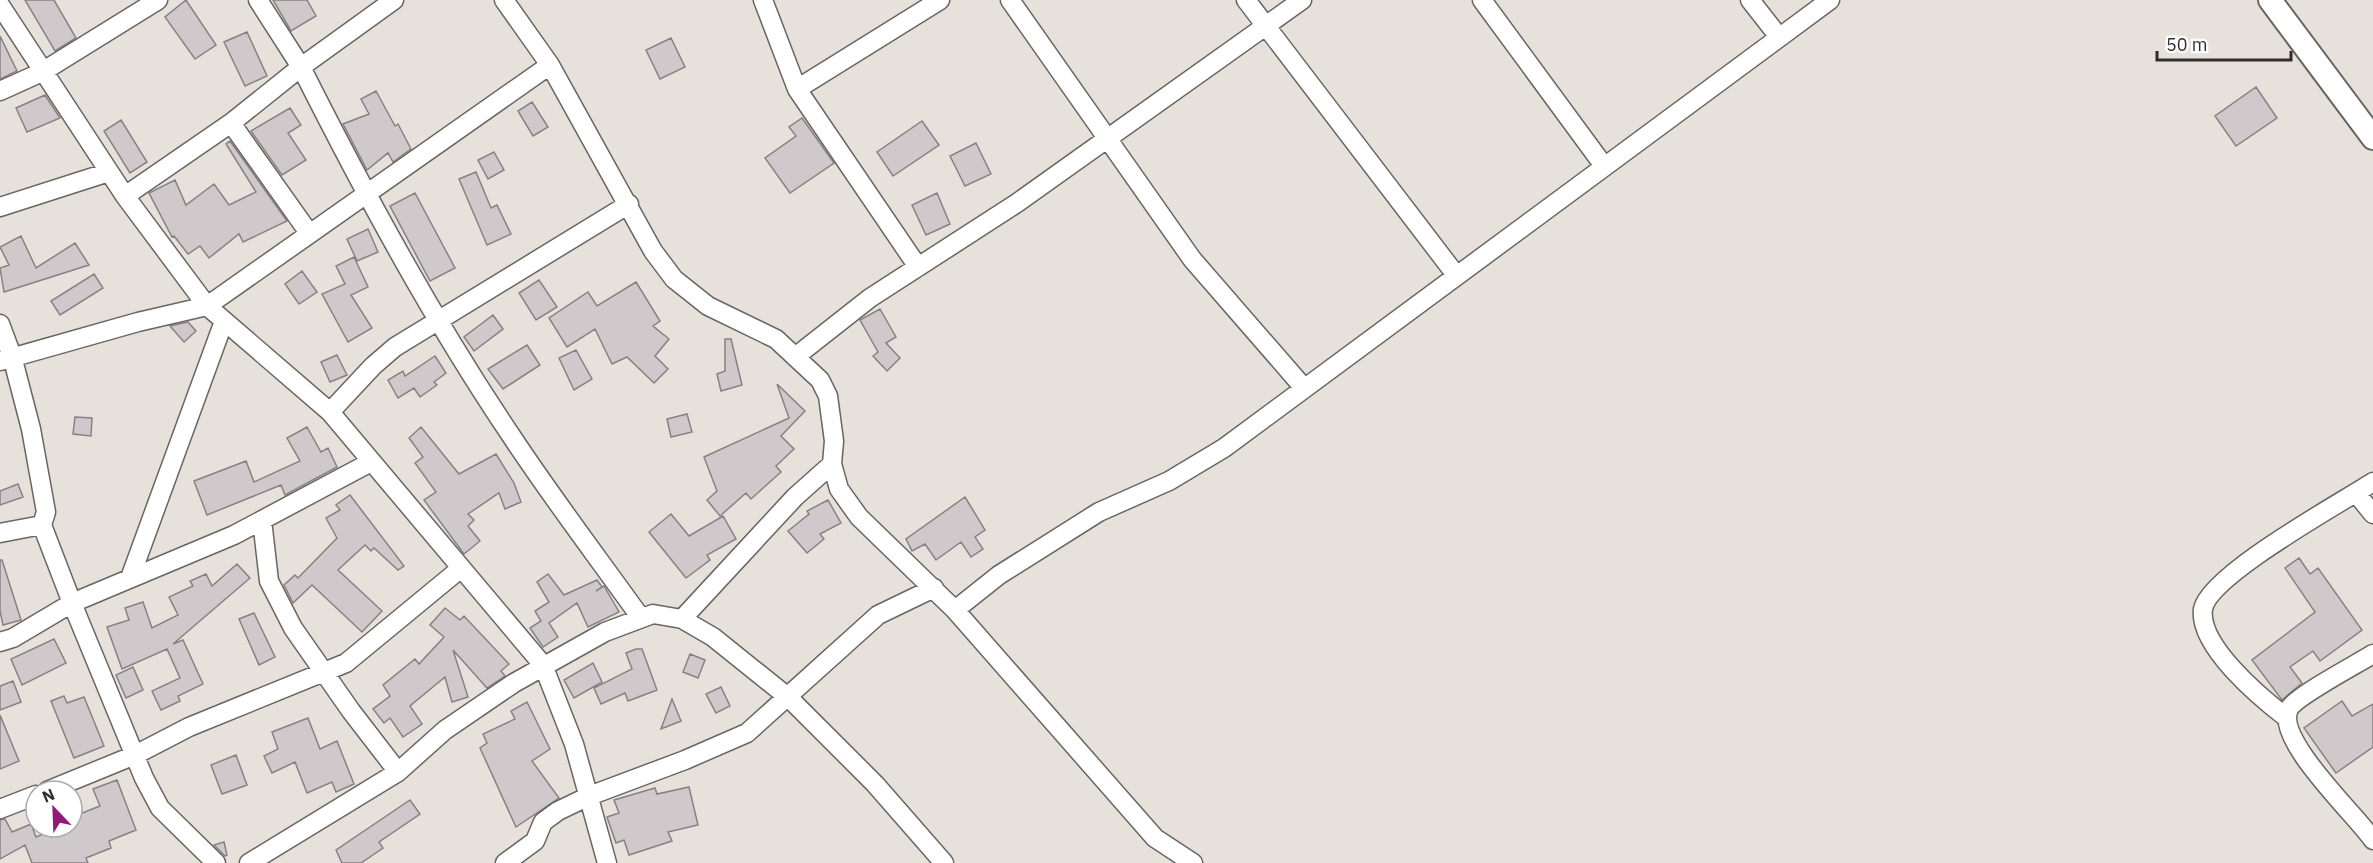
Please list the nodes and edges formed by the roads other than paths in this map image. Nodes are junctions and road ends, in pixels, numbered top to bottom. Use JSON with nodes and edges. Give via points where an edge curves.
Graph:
{"nodes":[{"id":1,"x":158,"y":0,"type":"edge"},
{"id":2,"x":258,"y":0,"type":"edge"},
{"id":3,"x":394,"y":0,"type":"edge"},
{"id":4,"x":504,"y":0,"type":"edge"},
{"id":5,"x":763,"y":0,"type":"edge"},
{"id":6,"x":940,"y":0,"type":"edge"},
{"id":7,"x":1010,"y":0,"type":"edge"},
{"id":8,"x":1246,"y":0,"type":"edge"},
{"id":9,"x":1302,"y":0,"type":"edge"},
{"id":10,"x":1482,"y":0,"type":"edge"},
{"id":11,"x":1750,"y":0,"type":"edge"},
{"id":12,"x":1830,"y":0,"type":"edge"},
{"id":13,"x":2270,"y":0,"type":"edge"},
{"id":14,"x":0,"y":5,"type":"edge"},
{"id":15,"x":1265,"y":26,"type":"junction"},
{"id":16,"x":1779,"y":37,"type":"junction"},
{"id":17,"x":550,"y":65,"type":"junction"},
{"id":18,"x":301,"y":67,"type":"junction"},
{"id":19,"x":42,"y":72,"type":"junction"},
{"id":20,"x":797,"y":89,"type":"junction"},
{"id":21,"x":0,"y":91,"type":"edge"},
{"id":22,"x":231,"y":123,"type":"junction"},
{"id":23,"x":2373,"y":138,"type":"edge"},
{"id":24,"x":1106,"y":139,"type":"junction"},
{"id":25,"x":1604,"y":166,"type":"junction"},
{"id":26,"x":108,"y":172,"type":"junction"},
{"id":27,"x":367,"y":192,"type":"junction"},
{"id":28,"x":125,"y":196,"type":"junction"},
{"id":29,"x":629,"y":204,"type":"junction"},
{"id":30,"x":0,"y":207,"type":"edge"},
{"id":31,"x":309,"y":233,"type":"junction"},
{"id":32,"x":918,"y":267,"type":"junction"},
{"id":33,"x":1456,"y":275,"type":"junction"},
{"id":34,"x":207,"y":306,"type":"junction"},
{"id":35,"x":439,"y":319,"type":"junction"},
{"id":36,"x":224,"y":321,"type":"junction"},
{"id":37,"x":0,"y":324,"type":"edge"},
{"id":38,"x":795,"y":357,"type":"junction"},
{"id":39,"x":6,"y":359,"type":"edge"},
{"id":40,"x":1304,"y":388,"type":"junction"},
{"id":41,"x":330,"y":412,"type":"junction"},
{"id":42,"x":371,"y":462,"type":"junction"},
{"id":43,"x":832,"y":464,"type":"junction"},
{"id":44,"x":2373,"y":482,"type":"edge"},
{"id":45,"x":2356,"y":493,"type":"junction"},
{"id":46,"x":2373,"y":514,"type":"edge"},
{"id":47,"x":262,"y":520,"type":"junction"},
{"id":48,"x":42,"y":525,"type":"junction"},
{"id":49,"x":0,"y":533,"type":"edge"},
{"id":50,"x":460,"y":569,"type":"junction"},
{"id":51,"x":130,"y":579,"type":"junction"},
{"id":52,"x":934,"y":588,"type":"junction"},
{"id":53,"x":72,"y":603,"type":"junction"},
{"id":54,"x":955,"y":610,"type":"junction"},
{"id":55,"x":641,"y":618,"type":"junction"},
{"id":56,"x":682,"y":619,"type":"junction"},
{"id":57,"x":0,"y":642,"type":"edge"},
{"id":58,"x":2373,"y":654,"type":"edge"},
{"id":59,"x":543,"y":665,"type":"junction"},
{"id":60,"x":322,"y":672,"type":"junction"},
{"id":61,"x":789,"y":698,"type":"junction"},
{"id":62,"x":2287,"y":718,"type":"junction"},
{"id":63,"x":135,"y":755,"type":"junction"},
{"id":64,"x":398,"y":772,"type":"junction"},
{"id":65,"x":76,"y":779,"type":"edge"},
{"id":66,"x":589,"y":796,"type":"junction"},
{"id":67,"x":24,"y":800,"type":"edge"},
{"id":68,"x":0,"y":809,"type":"edge"},
{"id":69,"x":2367,"y":818,"type":"edge"},
{"id":70,"x":2373,"y":840,"type":"edge"},
{"id":71,"x":216,"y":863,"type":"edge"},
{"id":72,"x":249,"y":863,"type":"edge"},
{"id":73,"x":505,"y":863,"type":"edge"},
{"id":74,"x":608,"y":863,"type":"edge"},
{"id":75,"x":944,"y":863,"type":"edge"},
{"id":76,"x":1193,"y":863,"type":"edge"}],
"edges":[{"from":1,"to":19,"type":"street"},
{"from":2,"to":18,"type":"street"},
{"from":3,"to":18,"type":"street"},
{"from":4,"to":17,"type":"street"},
{"from":5,"to":20,"type":"street"},
{"from":6,"to":20,"type":"street"},
{"from":7,"to":24,"type":"street"},
{"from":8,"to":15,"type":"street"},
{"from":9,"to":15,"type":"street"},
{"from":10,"to":25,"type":"street"},
{"from":11,"to":16,"type":"street"},
{"from":12,"to":16,"type":"street"},
{"from":13,"to":23,"type":"street"},
{"from":14,"to":19,"type":"street"},
{"from":15,"to":24,"type":"street"},
{"from":15,"to":33,"type":"street"},
{"from":16,"to":25,"type":"street"},
{"from":17,"to":27,"type":"street"},
{"from":17,"to":29,"type":"street"},
{"from":18,"to":22,"type":"street"},
{"from":18,"to":27,"type":"street"},
{"from":19,"to":21,"type":"street"},
{"from":19,"to":26,"type":"street"},
{"from":20,"to":32,"type":"street"},
{"from":22,"to":28,"type":"street"},
{"from":22,"to":31,"type":"street"},
{"from":24,"to":32,"type":"street"},
{"from":24,"to":40,"type":"street","via":[[1192,259]]},
{"from":25,"to":33,"type":"street"},
{"from":26,"to":28,"type":"street"},
{"from":26,"to":30,"type":"street"},
{"from":27,"to":31,"type":"street"},
{"from":27,"to":35,"type":"street"},
{"from":28,"to":34,"type":"street"},
{"from":29,"to":35,"type":"street"},
{"from":29,"to":38,"type":"street","via":[[653,251],[674,279],[708,306],[776,339]]},
{"from":31,"to":34,"type":"street"},
{"from":32,"to":38,"type":"street","via":[[870,297]]},
{"from":33,"to":40,"type":"street"},
{"from":34,"to":36,"type":"street"},
{"from":34,"to":39,"type":"street"},
{"from":35,"to":41,"type":"street","via":[[388,353]]},
{"from":35,"to":55,"type":"street","via":[[511,436]]},
{"from":36,"to":41,"type":"street"},
{"from":36,"to":51,"type":"street"},
{"from":37,"to":39,"type":"street"},
{"from":38,"to":43,"type":"street","via":[[820,380],[828,396],[834,441]]},
{"from":39,"to":48,"type":"street","via":[[30,429],[46,512]]},
{"from":40,"to":54,"type":"street","via":[[1224,448],[1169,481],[1099,512],[999,575]]},
{"from":41,"to":42,"type":"street"},
{"from":42,"to":47,"type":"street"},
{"from":42,"to":50,"type":"street"},
{"from":43,"to":52,"type":"street","via":[[839,489],[859,517]]},
{"from":43,"to":56,"type":"street","via":[[795,497]]},
{"from":44,"to":45,"type":"street"},
{"from":45,"to":46,"type":"street"},
{"from":45,"to":62,"type":"street","via":[[2246,562],[2209,595],[2204,609],[2209,633],[2231,667],[2247,686]]},
{"from":47,"to":51,"type":"street"},
{"from":47,"to":60,"type":"street","via":[[269,581]]},
{"from":48,"to":49,"type":"street"},
{"from":48,"to":53,"type":"street"},
{"from":50,"to":59,"type":"street"},
{"from":50,"to":60,"type":"street","via":[[346,663]]},
{"from":51,"to":53,"type":"street"},
{"from":52,"to":54,"type":"street"},
{"from":52,"to":61,"type":"street","via":[[878,615],[837,649]]},
{"from":53,"to":57,"type":"street"},
{"from":53,"to":63,"type":"street"},
{"from":54,"to":76,"type":"street","via":[[1155,838]]},
{"from":55,"to":56,"type":"street","via":[[653,614]]},
{"from":55,"to":59,"type":"street"},
{"from":56,"to":61,"type":"street","via":[[713,637]]},
{"from":58,"to":62,"type":"street","via":[[2301,698],[2289,709]]},
{"from":59,"to":64,"type":"street","via":[[445,730]]},
{"from":59,"to":66,"type":"street","via":[[574,744]]},
{"from":60,"to":63,"type":"street","via":[[189,727]]},
{"from":60,"to":64,"type":"street"},
{"from":61,"to":66,"type":"street","via":[[747,733]]},
{"from":61,"to":75,"type":"street","via":[[875,784]]},
{"from":62,"to":69,"type":"street","via":[[2288,728],[2313,771]]},
{"from":63,"to":65,"type":"street"},
{"from":63,"to":71,"type":"street","via":[[160,808]]},
{"from":64,"to":72,"type":"street"},
{"from":66,"to":73,"type":"street","via":[[543,822],[536,841]]},
{"from":66,"to":74,"type":"street"},
{"from":67,"to":68,"type":"street"},
{"from":69,"to":70,"type":"street"}]}
